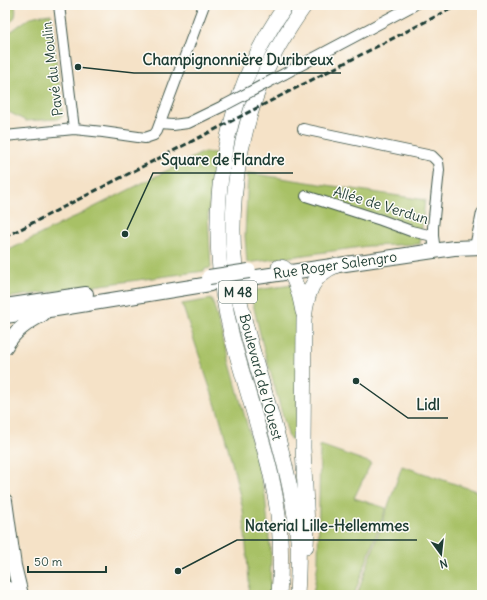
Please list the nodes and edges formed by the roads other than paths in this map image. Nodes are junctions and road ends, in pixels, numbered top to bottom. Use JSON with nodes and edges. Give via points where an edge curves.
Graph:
{"nodes":[{"id":1,"x":59,"y":5,"type":"edge"},
{"id":2,"x":204,"y":5,"type":"edge"},
{"id":3,"x":286,"y":5,"type":"edge"},
{"id":4,"x":305,"y":5,"type":"edge"},
{"id":5,"x":414,"y":5,"type":"edge"},
{"id":6,"x":160,"y":124,"type":"junction"},
{"id":7,"x":74,"y":129,"type":"junction"},
{"id":8,"x":303,"y":129,"type":"dead end"},
{"id":9,"x":5,"y":136,"type":"edge"},
{"id":10,"x":306,"y":196,"type":"dead end"},
{"id":11,"x":482,"y":213,"type":"edge"},
{"id":12,"x":433,"y":236,"type":"junction"},
{"id":13,"x":479,"y":247,"type":"edge"},
{"id":14,"x":430,"y":252,"type":"junction"},
{"id":15,"x":337,"y":265,"type":"junction"},
{"id":16,"x":284,"y":270,"type":"junction"},
{"id":17,"x":209,"y":280,"type":"junction"},
{"id":18,"x":5,"y":306,"type":"edge"},
{"id":19,"x":56,"y":309,"type":"junction"},
{"id":20,"x":5,"y":316,"type":"edge"},
{"id":21,"x":304,"y":319,"type":"junction"},
{"id":22,"x":5,"y":347,"type":"edge"},
{"id":23,"x":5,"y":501,"type":"edge"},
{"id":24,"x":13,"y":591,"type":"edge"},
{"id":25,"x":279,"y":595,"type":"edge"},
{"id":26,"x":297,"y":595,"type":"edge"},
{"id":27,"x":302,"y":595,"type":"edge"}],
"edges":[{"from":1,"to":7,"type":"street","name":"Pavé du Moulin"},
{"from":2,"to":6,"type":"street"},
{"from":3,"to":25,"type":"main road","name":"Boulevard de l'Ouest","number":"M 48","via":[[254,60],[232,117],[222,165],[217,232],[221,281],[228,317],[274,485],[281,544]]},
{"from":4,"to":26,"type":"main road","name":"Boulevard de l'Ouest","number":"M 48","via":[[276,52],[254,102],[239,164],[233,229],[240,300],[291,495],[298,541]]},
{"from":5,"to":6,"type":"street","bridge":true,"via":[[225,106],[188,123],[173,126]]},
{"from":6,"to":7,"type":"street","via":[[154,135],[145,138]]},
{"from":7,"to":9,"type":"street"},
{"from":8,"to":12,"type":"street","via":[[432,156],[438,162],[439,170]]},
{"from":10,"to":12,"type":"street","name":"Allée de Verdun"},
{"from":11,"to":13,"type":"street"},
{"from":12,"to":14,"type":"street","name":"Allée de Verdun"},
{"from":13,"to":14,"type":"main road","name":"Rue Roger Salengro"},
{"from":14,"to":15,"type":"main road","name":"Rue Roger Salengro"},
{"from":14,"to":16,"type":"main road","name":"Rue Roger Salengro","via":[[363,257]]},
{"from":15,"to":16,"type":"main road","name":"Rue Roger Salengro"},
{"from":15,"to":21,"type":"main road","via":[[324,271],[315,280],[308,293]]},
{"from":16,"to":17,"type":"main road","name":"Rue Roger Salengro","bridge":true},
{"from":16,"to":21,"type":"main road","via":[[293,278]]},
{"from":17,"to":18,"type":"main road","name":"Rue Roger Salengro"},
{"from":17,"to":19,"type":"main road","name":"Rue Roger Salengro"},
{"from":19,"to":20,"type":"main road"},
{"from":19,"to":22,"type":"main road","via":[[23,326]]},
{"from":21,"to":27,"type":"main road","via":[[303,448],[307,526]]},
{"from":23,"to":24,"type":"main road","via":[[14,566]]}]}
